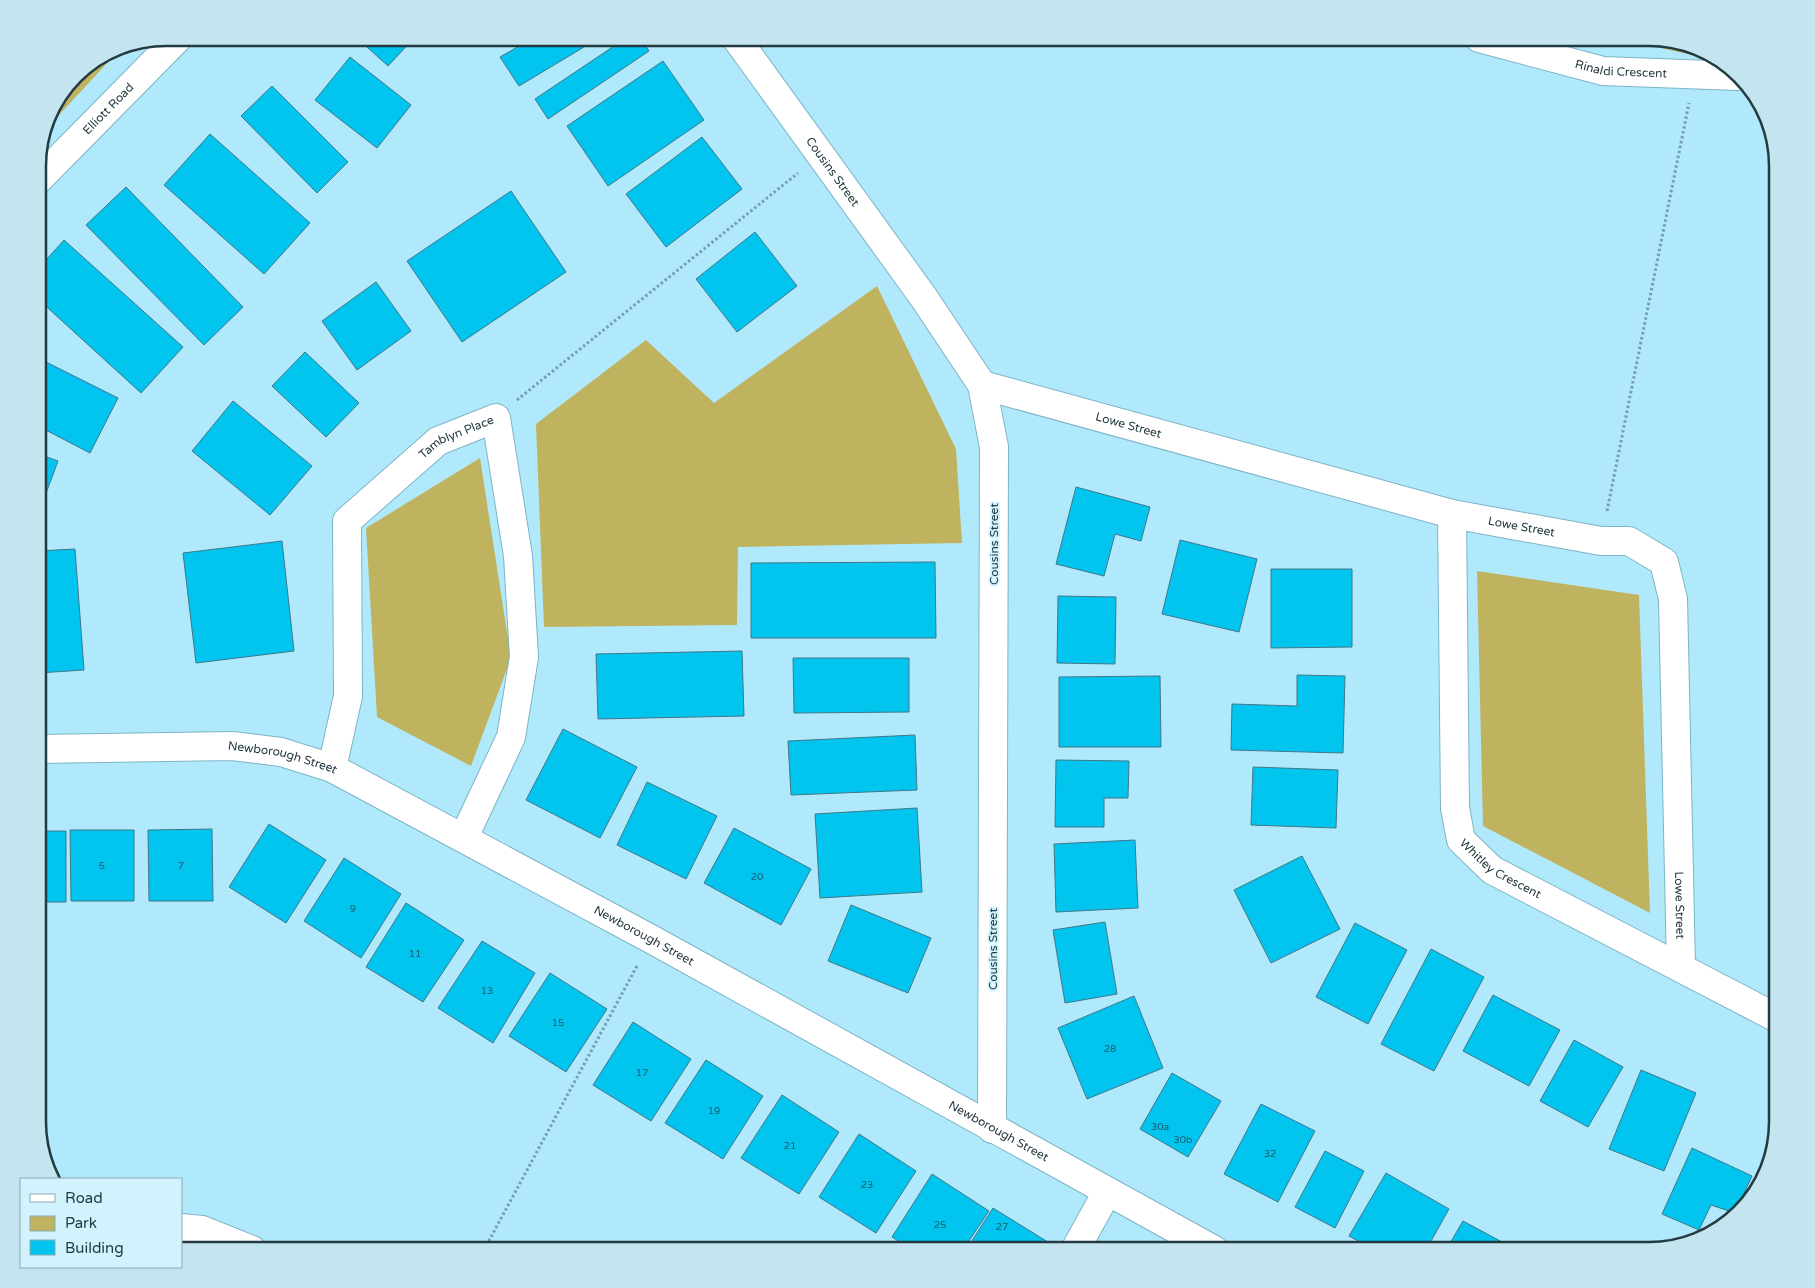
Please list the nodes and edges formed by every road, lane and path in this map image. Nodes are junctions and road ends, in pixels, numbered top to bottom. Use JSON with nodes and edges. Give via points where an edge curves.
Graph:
{"nodes":[{"id":1,"x":170,"y":46,"type":"edge"},
{"id":2,"x":742,"y":46,"type":"edge"},
{"id":3,"x":1510,"y":46,"type":"edge"},
{"id":4,"x":1694,"y":76,"type":"junction"},
{"id":5,"x":1728,"y":76,"type":"edge"},
{"id":6,"x":821,"y":155,"type":"junction"},
{"id":7,"x":47,"y":171,"type":"edge"},
{"id":8,"x":982,"y":385,"type":"junction"},
{"id":9,"x":496,"y":418,"type":"junction"},
{"id":10,"x":1452,"y":514,"type":"junction"},
{"id":11,"x":1602,"y":541,"type":"junction"},
{"id":12,"x":47,"y":749,"type":"edge"},
{"id":13,"x":332,"y":768,"type":"junction"},
{"id":14,"x":464,"y":837,"type":"junction"},
{"id":15,"x":651,"y":939,"type":"junction"},
{"id":16,"x":1681,"y":967,"type":"junction"},
{"id":17,"x":1769,"y":1013,"type":"edge"},
{"id":18,"x":992,"y":1129,"type":"junction"},
{"id":19,"x":1106,"y":1192,"type":"junction"},
{"id":20,"x":182,"y":1228,"type":"edge"},
{"id":21,"x":232,"y":1242,"type":"edge"},
{"id":22,"x":488,"y":1242,"type":"edge"},
{"id":23,"x":1079,"y":1242,"type":"edge"},
{"id":24,"x":1199,"y":1242,"type":"edge"}],
"edges":[{"from":1,"to":7,"type":"street","name":"Elliott Road"},
{"from":2,"to":6,"type":"street","name":"Cousins Street"},
{"from":3,"to":4,"type":"street","name":"Rinaldi Crescent","via":[[1603,70]]},
{"from":4,"to":5,"type":"street","name":"Rinaldi Crescent"},
{"from":4,"to":11,"type":"path"},
{"from":6,"to":8,"type":"street","name":"Cousins Street"},
{"from":6,"to":9,"type":"path"},
{"from":8,"to":10,"type":"street","name":"Lowe Street"},
{"from":8,"to":18,"type":"street","name":"Cousins Street","via":[[994,447]]},
{"from":9,"to":13,"type":"street","name":"Tamblyn Place","via":[[438,441],[347,521],[348,696]]},
{"from":9,"to":14,"type":"street","name":"Tamblyn Place","via":[[518,556],[524,656],[511,737]]},
{"from":10,"to":11,"type":"street","name":"Lowe Street"},
{"from":10,"to":16,"type":"street","name":"Whitley Crescent","via":[[1455,808],[1461,840],[1492,870]]},
{"from":11,"to":16,"type":"street","name":"Lowe Street","via":[[1629,541],[1664,562],[1672,599]]},
{"from":12,"to":13,"type":"street","name":"Newborough Street","via":[[232,746],[280,752]]},
{"from":13,"to":14,"type":"street","name":"Newborough Street"},
{"from":14,"to":15,"type":"street","name":"Newborough Street"},
{"from":15,"to":18,"type":"street","name":"Newborough Street"},
{"from":15,"to":22,"type":"path"},
{"from":16,"to":17,"type":"street","name":"Whitley Crescent"},
{"from":18,"to":19,"type":"street","name":"Newborough Street"},
{"from":19,"to":23,"type":"street"},
{"from":19,"to":24,"type":"street","name":"Newborough Street"},
{"from":20,"to":21,"type":"street","via":[[202,1230]]}]}
